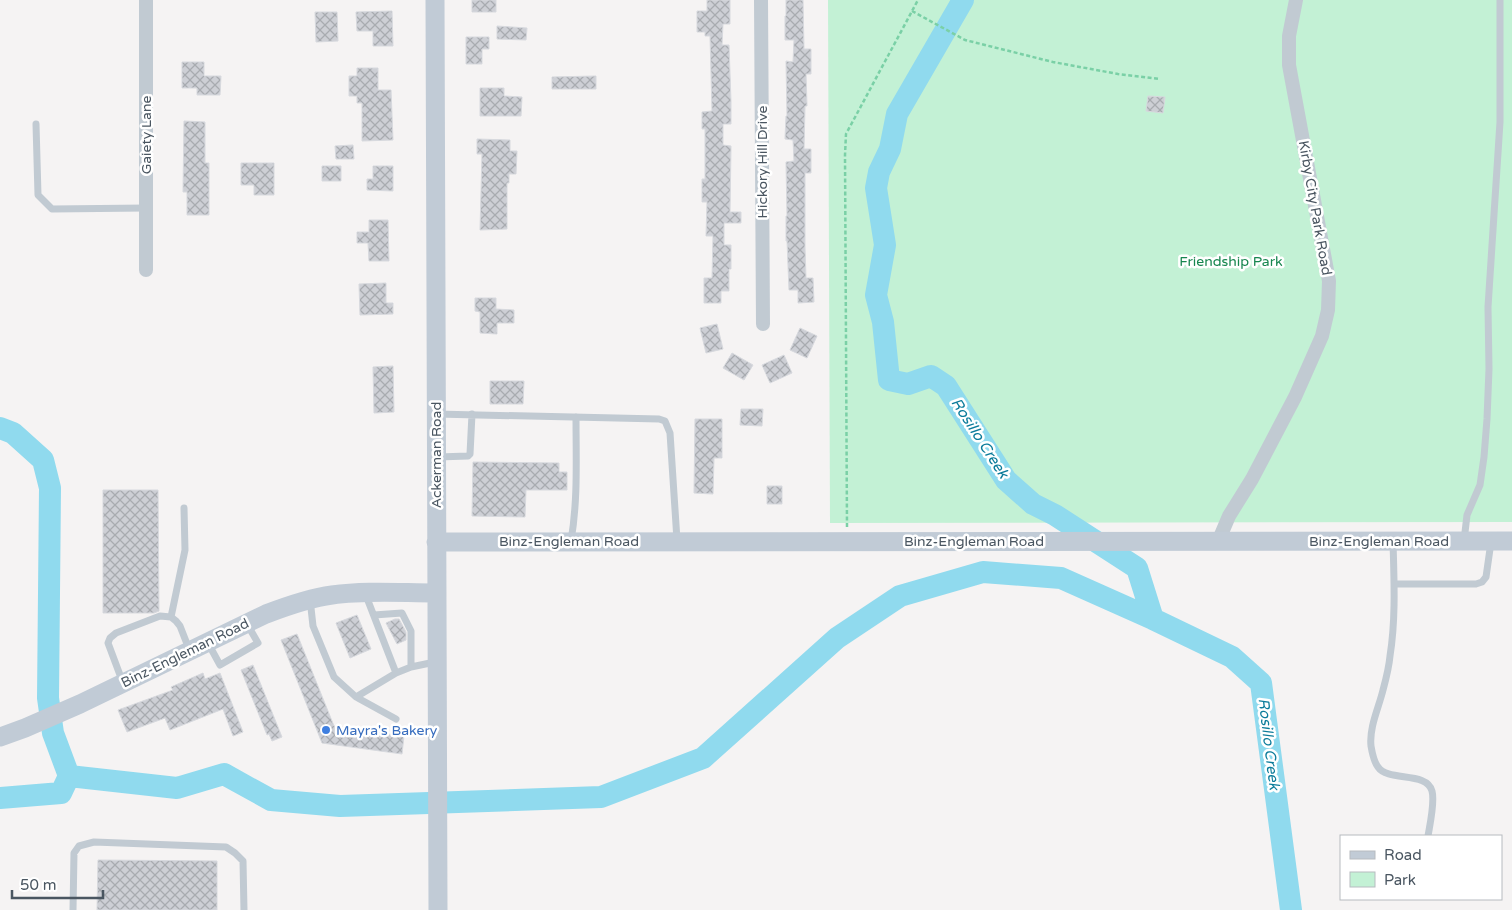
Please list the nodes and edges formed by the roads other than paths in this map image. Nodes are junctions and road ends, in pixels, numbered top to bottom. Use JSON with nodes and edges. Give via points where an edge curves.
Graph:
{"nodes":[{"id":1,"x":146,"y":0,"type":"edge"},
{"id":2,"x":435,"y":0,"type":"edge"},
{"id":3,"x":762,"y":0,"type":"edge"},
{"id":4,"x":1296,"y":0,"type":"edge"},
{"id":5,"x":1500,"y":0,"type":"edge"},
{"id":6,"x":36,"y":124,"type":"dead end"},
{"id":7,"x":146,"y":208,"type":"junction"},
{"id":8,"x":146,"y":270,"type":"dead end"},
{"id":9,"x":762,"y":324,"type":"dead end"},
{"id":10,"x":436,"y":414,"type":"junction"},
{"id":11,"x":472,"y":414,"type":"junction"},
{"id":12,"x":576,"y":417,"type":"junction"},
{"id":13,"x":436,"y":457,"type":"junction"},
{"id":14,"x":184,"y":508,"type":"dead end"},
{"id":15,"x":571,"y":541,"type":"junction"},
{"id":16,"x":677,"y":541,"type":"junction"},
{"id":17,"x":1393,"y":541,"type":"junction"},
{"id":18,"x":1464,"y":541,"type":"junction"},
{"id":19,"x":1492,"y":541,"type":"junction"},
{"id":20,"x":1512,"y":541,"type":"edge"},
{"id":21,"x":436,"y":542,"type":"junction"},
{"id":22,"x":1218,"y":542,"type":"junction"},
{"id":23,"x":1394,"y":584,"type":"junction"},
{"id":24,"x":365,"y":593,"type":"junction"},
{"id":25,"x":436,"y":593,"type":"junction"},
{"id":26,"x":310,"y":599,"type":"junction"},
{"id":27,"x":374,"y":615,"type":"junction"},
{"id":28,"x":171,"y":617,"type":"junction"},
{"id":29,"x":247,"y":623,"type":"junction"},
{"id":30,"x":208,"y":642,"type":"junction"},
{"id":31,"x":190,"y":651,"type":"junction"},
{"id":32,"x":437,"y":662,"type":"junction"},
{"id":33,"x":411,"y":667,"type":"junction"},
{"id":34,"x":396,"y":673,"type":"junction"},
{"id":35,"x":123,"y":683,"type":"junction"},
{"id":36,"x":356,"y":697,"type":"junction"},
{"id":37,"x":396,"y":719,"type":"dead end"},
{"id":38,"x":0,"y":736,"type":"edge"},
{"id":39,"x":1428,"y":835,"type":"edge"},
{"id":40,"x":73,"y":910,"type":"edge"},
{"id":41,"x":244,"y":910,"type":"edge"},
{"id":42,"x":438,"y":910,"type":"edge"}],
"edges":[{"from":1,"to":7,"type":"street","name":"Gaiety Lane"},
{"from":2,"to":10,"type":"street","name":"Ackerman Road"},
{"from":3,"to":9,"type":"street","name":"Hickory Hill Drive"},
{"from":4,"to":22,"type":"street","name":"Kirby City Park Road","via":[[1289,36],[1289,65],[1329,281],[1328,310],[1322,336],[1295,397]]},
{"from":5,"to":18,"type":"lane","via":[[1500,122],[1488,308],[1487,428],[1480,485],[1468,515]]},
{"from":6,"to":7,"type":"lane","via":[[38,195],[52,209]]},
{"from":7,"to":8,"type":"street","name":"Gaiety Lane"},
{"from":10,"to":11,"type":"lane"},
{"from":10,"to":13,"type":"street","name":"Ackerman Road"},
{"from":11,"to":12,"type":"lane"},
{"from":11,"to":13,"type":"lane","via":[[470,454]]},
{"from":12,"to":15,"type":"lane","via":[[577,489]]},
{"from":12,"to":16,"type":"lane","via":[[659,419],[665,422],[670,433]]},
{"from":13,"to":21,"type":"street","name":"Ackerman Road"},
{"from":14,"to":28,"type":"lane","via":[[184,550]]},
{"from":15,"to":16,"type":"street","name":"Binz-Engleman Road"},
{"from":15,"to":21,"type":"street","name":"Binz-Engleman Road"},
{"from":16,"to":22,"type":"street","name":"Binz-Engleman Road"},
{"from":17,"to":18,"type":"street","name":"Binz-Engleman Road"},
{"from":17,"to":22,"type":"street","name":"Binz-Engleman Road"},
{"from":17,"to":23,"type":"lane"},
{"from":18,"to":19,"type":"street","name":"Binz-Engleman Road"},
{"from":19,"to":20,"type":"street","name":"Binz-Engleman Road"},
{"from":19,"to":23,"type":"lane","via":[[1486,577],[1482,582]]},
{"from":21,"to":25,"type":"street","name":"Ackerman Road"},
{"from":23,"to":39,"type":"lane","via":[[1390,656],[1371,746],[1378,768],[1384,773],[1421,780],[1430,786]]},
{"from":24,"to":25,"type":"street","name":"Binz-Engleman Road"},
{"from":24,"to":26,"type":"street","name":"Binz-Engleman Road"},
{"from":24,"to":27,"type":"lane"},
{"from":25,"to":32,"type":"street","name":"Ackerman Road"},
{"from":26,"to":29,"type":"street","name":"Binz-Engleman Road"},
{"from":26,"to":36,"type":"lane","via":[[313,626],[334,677]]},
{"from":27,"to":33,"type":"lane","via":[[402,614],[411,631]]},
{"from":27,"to":34,"type":"lane"},
{"from":28,"to":31,"type":"lane","via":[[180,626]]},
{"from":28,"to":35,"type":"lane","via":[[160,616],[110,638],[109,648]]},
{"from":29,"to":30,"type":"street","name":"Binz-Engleman Road"},
{"from":29,"to":30,"type":"lane","via":[[258,643],[220,665]]},
{"from":30,"to":31,"type":"street","name":"Binz-Engleman Road"},
{"from":31,"to":35,"type":"street","name":"Binz-Engleman Road"},
{"from":32,"to":33,"type":"lane"},
{"from":32,"to":42,"type":"street","name":"Ackerman Road"},
{"from":33,"to":34,"type":"lane"},
{"from":34,"to":36,"type":"lane"},
{"from":35,"to":38,"type":"street","name":"Binz-Engleman Road","via":[[25,728]]},
{"from":36,"to":37,"type":"lane"},
{"from":40,"to":41,"type":"lane","via":[[74,853],[79,846],[94,842],[226,847],[243,861]]}]}
